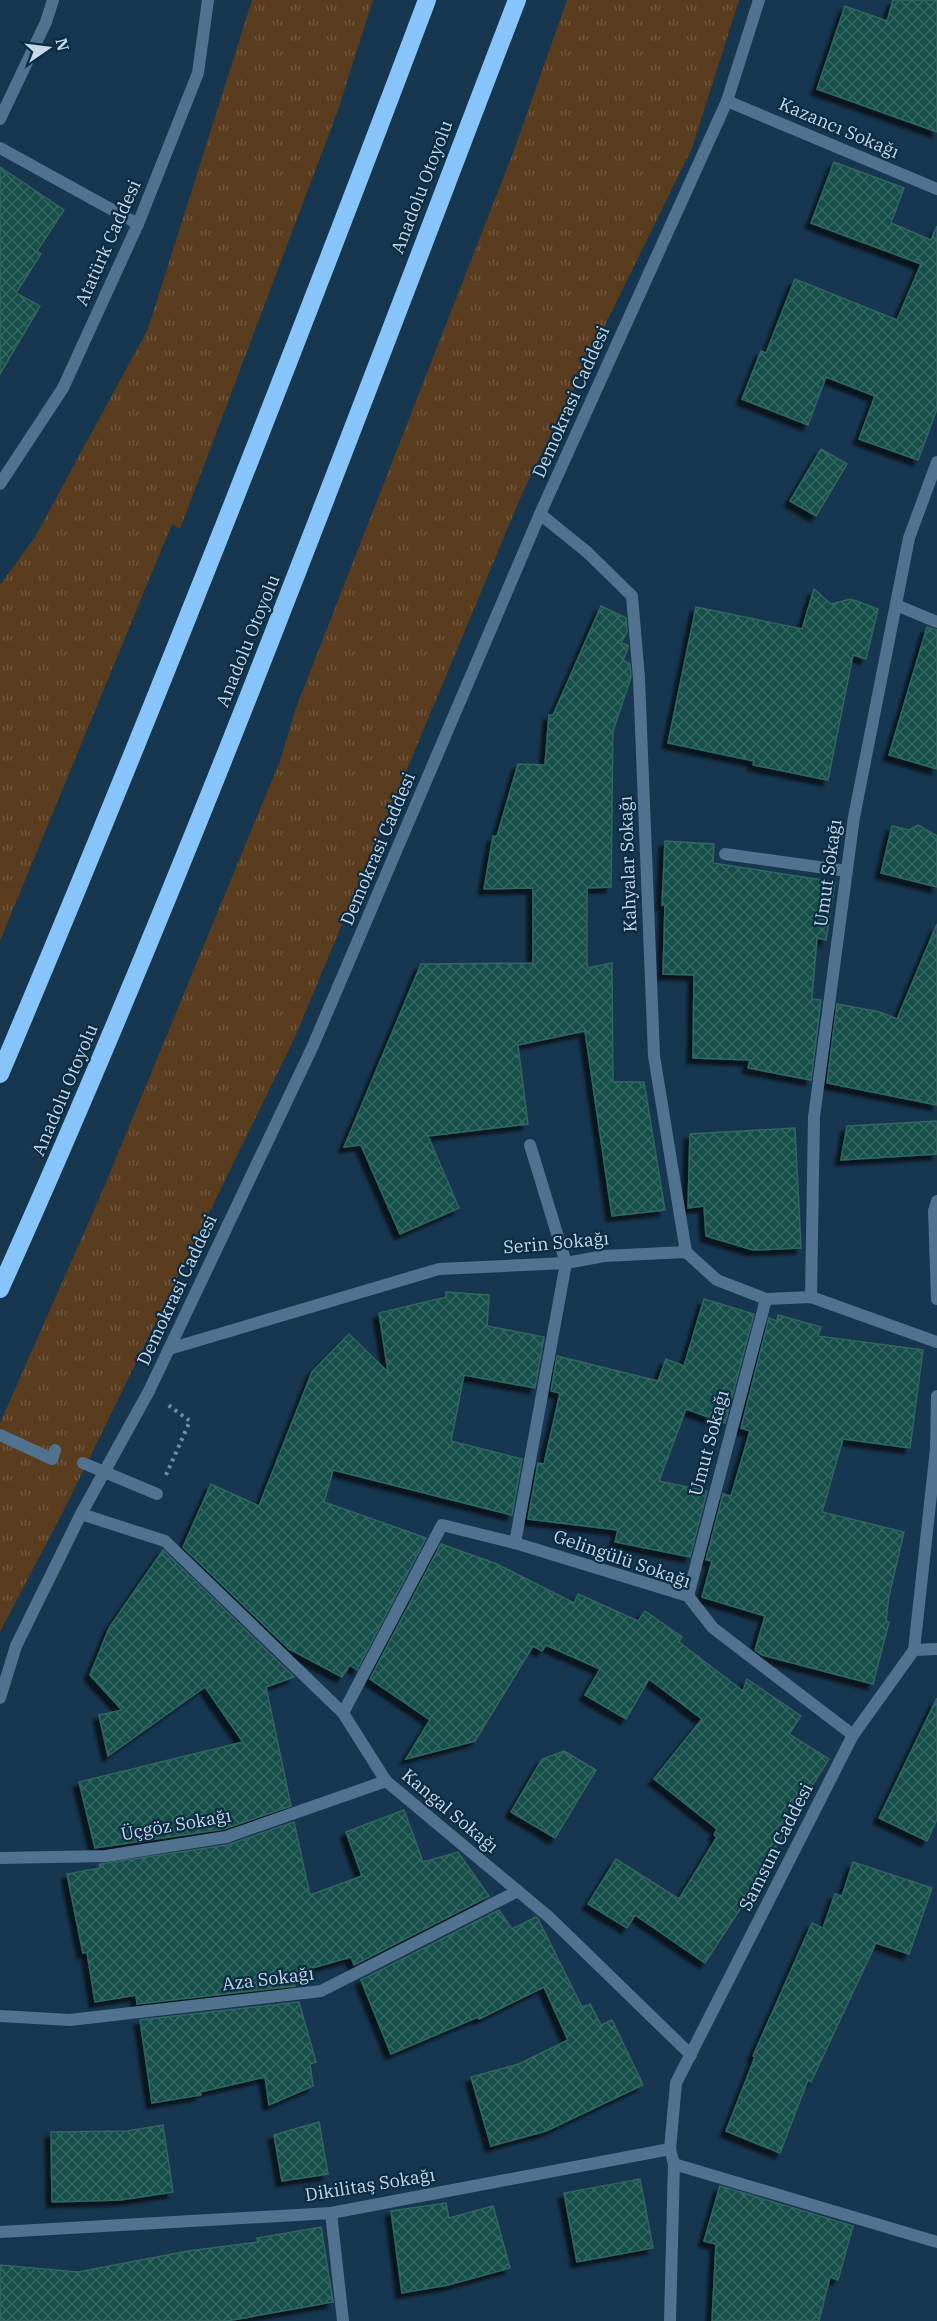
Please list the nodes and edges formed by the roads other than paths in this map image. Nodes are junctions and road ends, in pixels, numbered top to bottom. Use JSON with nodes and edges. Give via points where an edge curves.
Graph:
{"nodes":[{"id":1,"x":53,"y":0,"type":"edge"},
{"id":2,"x":208,"y":0,"type":"edge"},
{"id":3,"x":427,"y":0,"type":"edge"},
{"id":4,"x":517,"y":0,"type":"edge"},
{"id":5,"x":759,"y":0,"type":"edge"},
{"id":6,"x":727,"y":101,"type":"junction"},
{"id":7,"x":0,"y":119,"type":"edge"},
{"id":8,"x":0,"y":148,"type":"edge"},
{"id":9,"x":937,"y":189,"type":"edge"},
{"id":10,"x":138,"y":224,"type":"junction"},
{"id":11,"x":937,"y":462,"type":"edge"},
{"id":12,"x":0,"y":484,"type":"edge"},
{"id":13,"x":540,"y":514,"type":"junction"},
{"id":14,"x":896,"y":605,"type":"junction"},
{"id":15,"x":937,"y":622,"type":"edge"},
{"id":16,"x":725,"y":854,"type":"dead end"},
{"id":17,"x":847,"y":870,"type":"junction"},
{"id":18,"x":0,"y":1074,"type":"edge"},
{"id":19,"x":530,"y":1145,"type":"dead end"},
{"id":20,"x":937,"y":1201,"type":"edge"},
{"id":21,"x":686,"y":1252,"type":"junction"},
{"id":22,"x":566,"y":1263,"type":"junction"},
{"id":23,"x":0,"y":1289,"type":"edge"},
{"id":24,"x":810,"y":1297,"type":"junction"},
{"id":25,"x":766,"y":1299,"type":"junction"},
{"id":26,"x":937,"y":1299,"type":"edge"},
{"id":27,"x":937,"y":1342,"type":"edge"},
{"id":28,"x":169,"y":1348,"type":"junction"},
{"id":29,"x":937,"y":1396,"type":"edge"},
{"id":30,"x":0,"y":1435,"type":"edge"},
{"id":31,"x":936,"y":1449,"type":"edge"},
{"id":32,"x":55,"y":1450,"type":"dead end"},
{"id":33,"x":83,"y":1463,"type":"dead end"},
{"id":34,"x":157,"y":1494,"type":"road end"},
{"id":35,"x":81,"y":1514,"type":"junction"},
{"id":36,"x":515,"y":1543,"type":"junction"},
{"id":37,"x":688,"y":1596,"type":"junction"},
{"id":38,"x":937,"y":1649,"type":"edge"},
{"id":39,"x":914,"y":1650,"type":"junction"},
{"id":40,"x":0,"y":1698,"type":"edge"},
{"id":41,"x":343,"y":1713,"type":"junction"},
{"id":42,"x":853,"y":1735,"type":"junction"},
{"id":43,"x":386,"y":1781,"type":"junction"},
{"id":44,"x":0,"y":1858,"type":"edge"},
{"id":45,"x":518,"y":1891,"type":"junction"},
{"id":46,"x":0,"y":2016,"type":"edge"},
{"id":47,"x":691,"y":2055,"type":"junction"},
{"id":48,"x":670,"y":2149,"type":"junction"},
{"id":49,"x":674,"y":2164,"type":"junction"},
{"id":50,"x":331,"y":2213,"type":"junction"},
{"id":51,"x":0,"y":2232,"type":"edge"},
{"id":52,"x":937,"y":2242,"type":"edge"},
{"id":53,"x":343,"y":2321,"type":"edge"},
{"id":54,"x":670,"y":2321,"type":"edge"}],
"edges":[{"from":1,"to":7,"type":"street"},
{"from":2,"to":10,"type":"street","name":"Atatürk Caddesi","via":[[198,73]]},
{"from":3,"to":18,"type":"highway","via":[[236,499]]},
{"from":4,"to":23,"type":"highway","name":"Anadolu Otoyolu","via":[[272,638],[83,1106]]},
{"from":5,"to":6,"type":"street","name":"Demokrasi Caddesi"},
{"from":6,"to":9,"type":"street","name":"Kazancı Sokağı"},
{"from":6,"to":13,"type":"street","name":"Demokrasi Caddesi"},
{"from":8,"to":10,"type":"street"},
{"from":10,"to":12,"type":"street","name":"Atatürk Caddesi","via":[[63,388]]},
{"from":11,"to":14,"type":"street","name":"Umut Sokağı","via":[[909,538]]},
{"from":13,"to":21,"type":"street","name":"Kahyalar Sokağı","via":[[632,596],[639,678],[654,1056]]},
{"from":13,"to":28,"type":"street","name":"Demokrasi Caddesi","via":[[312,1048]]},
{"from":14,"to":15,"type":"street"},
{"from":14,"to":17,"type":"street","name":"Umut Sokağı"},
{"from":16,"to":17,"type":"street"},
{"from":17,"to":24,"type":"street","name":"Umut Sokağı","via":[[814,1117]]},
{"from":19,"to":22,"type":"street"},
{"from":20,"to":26,"type":"street"},
{"from":21,"to":22,"type":"street","name":"Serin Sokağı","via":[[604,1256]]},
{"from":21,"to":25,"type":"street","via":[[717,1280]]},
{"from":22,"to":28,"type":"street","name":"Serin Sokağı","via":[[439,1269]]},
{"from":22,"to":36,"type":"street"},
{"from":24,"to":25,"type":"street"},
{"from":24,"to":27,"type":"street"},
{"from":25,"to":37,"type":"street","name":"Umut Sokağı"},
{"from":28,"to":35,"type":"street","name":"Demokrasi Caddesi"},
{"from":29,"to":31,"type":"street","name":"Samsun Caddesi"},
{"from":30,"to":32,"type":"street","via":[[52,1459]]},
{"from":31,"to":39,"type":"street","name":"Samsun Caddesi"},
{"from":33,"to":34,"type":"street"},
{"from":35,"to":40,"type":"street","name":"Demokrasi Caddesi","via":[[16,1646]]},
{"from":35,"to":41,"type":"street","name":"Kangal Sokağı","via":[[165,1541]]},
{"from":36,"to":37,"type":"street","name":"Gelingülü Sokağı"},
{"from":36,"to":41,"type":"street","name":"Gelingülü Sokağı","via":[[442,1526]]},
{"from":37,"to":42,"type":"street","name":"Gelingülü Sokağı","via":[[713,1628]]},
{"from":38,"to":39,"type":"street"},
{"from":39,"to":42,"type":"street","name":"Samsun Caddesi"},
{"from":41,"to":43,"type":"street","name":"Kangal Sokağı"},
{"from":42,"to":47,"type":"street","name":"Samsun Caddesi"},
{"from":43,"to":44,"type":"street","name":"Üçgöz Sokağı","via":[[226,1837],[106,1856]]},
{"from":43,"to":45,"type":"street","name":"Kangal Sokağı"},
{"from":45,"to":46,"type":"street","name":"Aza Sokağı","via":[[321,1991],[70,2020]]},
{"from":45,"to":47,"type":"street","name":"Kangal Sokağı"},
{"from":47,"to":48,"type":"street","name":"Samsun Caddesi","via":[[676,2083]]},
{"from":48,"to":49,"type":"street","name":"Samsun Caddesi"},
{"from":48,"to":50,"type":"street","name":"Dikilitaş Sokağı"},
{"from":49,"to":52,"type":"street"},
{"from":49,"to":54,"type":"street","name":"Samsun Caddesi"},
{"from":50,"to":51,"type":"street","name":"Dikilitaş Sokağı"},
{"from":50,"to":53,"type":"street"}]}
